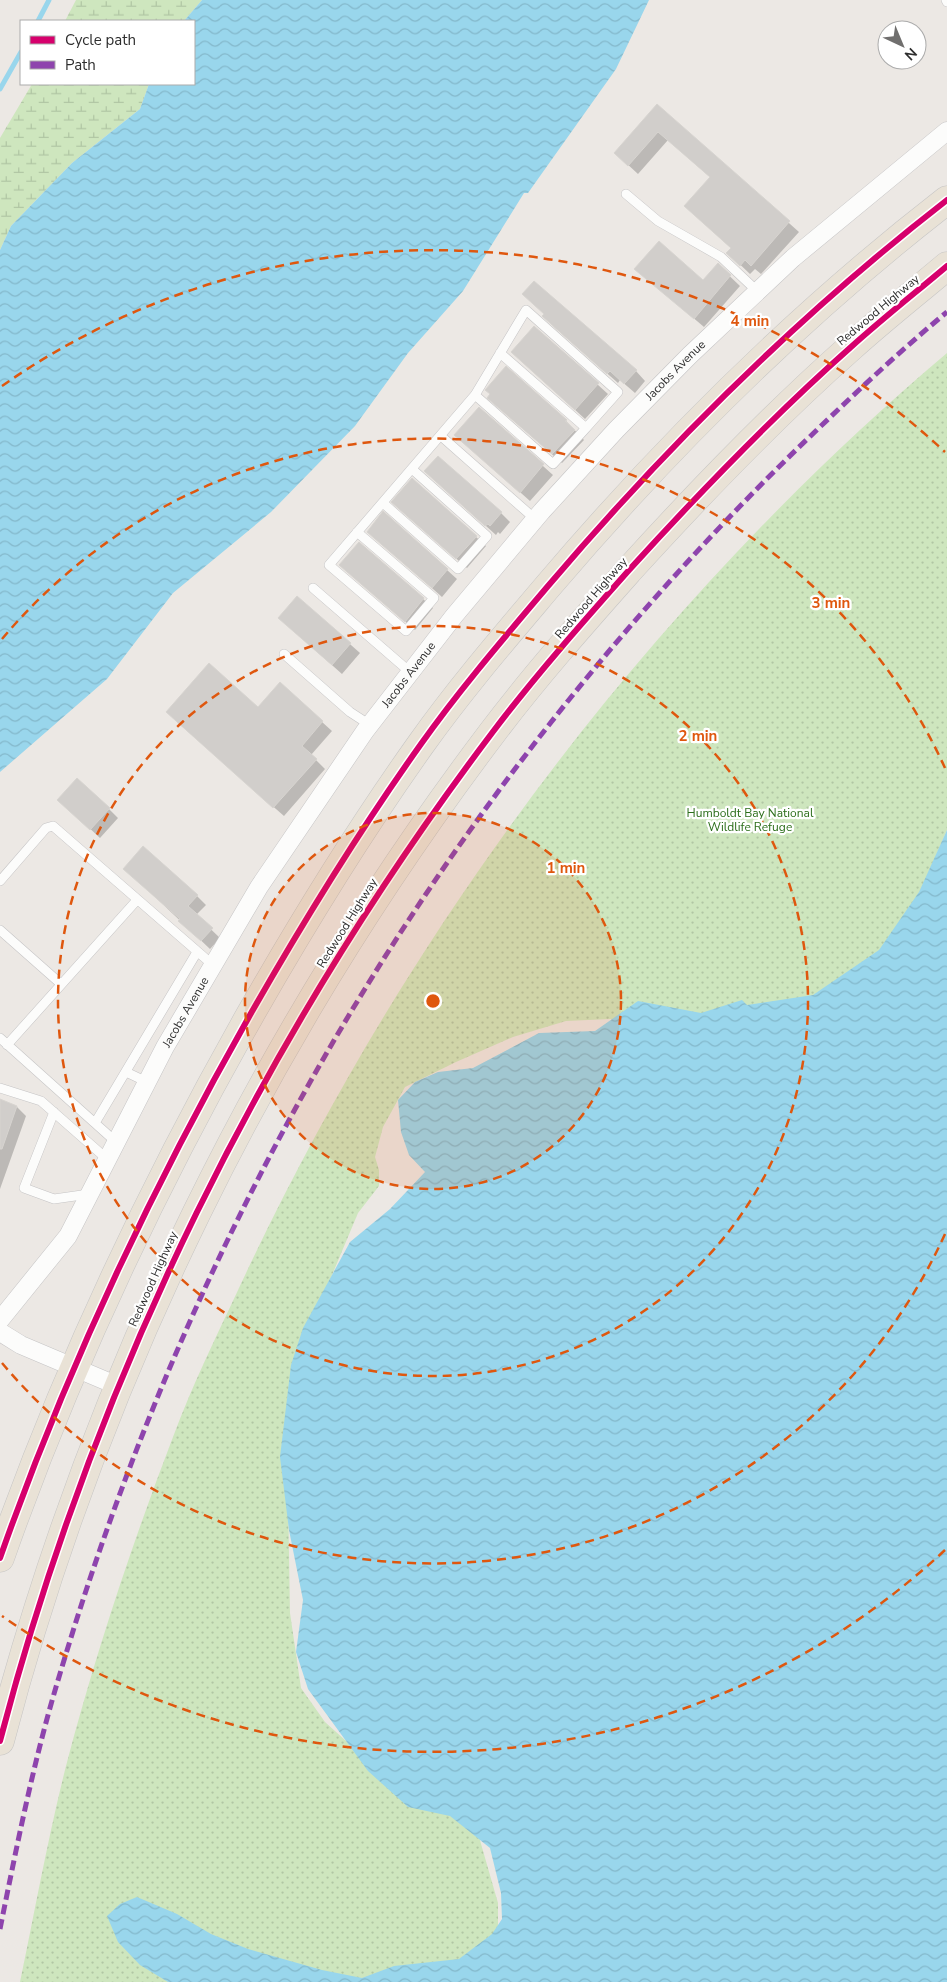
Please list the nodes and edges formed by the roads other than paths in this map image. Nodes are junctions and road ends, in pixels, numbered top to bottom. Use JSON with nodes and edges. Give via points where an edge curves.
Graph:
{"nodes":[{"id":1,"x":947,"y":131,"type":"edge"},
{"id":2,"x":626,"y":194,"type":"dead end"},
{"id":3,"x":947,"y":200,"type":"edge"},
{"id":4,"x":947,"y":266,"type":"edge"},
{"id":5,"x":757,"y":291,"type":"junction"},
{"id":6,"x":500,"y":353,"type":"junction"},
{"id":7,"x":475,"y":395,"type":"junction"},
{"id":8,"x":586,"y":428,"type":"junction"},
{"id":9,"x":441,"y":436,"type":"junction"},
{"id":10,"x":412,"y":469,"type":"junction"},
{"id":11,"x":383,"y":503,"type":"junction"},
{"id":12,"x":535,"y":519,"type":"junction"},
{"id":13,"x":357,"y":532,"type":"junction"},
{"id":14,"x":313,"y":588,"type":"dead end"},
{"id":15,"x":284,"y":654,"type":"dead end"},
{"id":16,"x":410,"y":672,"type":"junction"},
{"id":17,"x":370,"y":725,"type":"junction"},
{"id":18,"x":0,"y":881,"type":"edge"},
{"id":19,"x":137,"y":900,"type":"junction"},
{"id":20,"x":0,"y":930,"type":"edge"},
{"id":21,"x":197,"y":952,"type":"junction"},
{"id":22,"x":213,"y":965,"type":"junction"},
{"id":23,"x":61,"y":984,"type":"junction"},
{"id":24,"x":168,"y":1022,"type":"junction"},
{"id":25,"x":4,"y":1042,"type":"edge"},
{"id":26,"x":126,"y":1072,"type":"junction"},
{"id":27,"x":147,"y":1082,"type":"junction"},
{"id":28,"x":0,"y":1088,"type":"edge"},
{"id":29,"x":54,"y":1112,"type":"junction"},
{"id":30,"x":95,"y":1123,"type":"junction"},
{"id":31,"x":116,"y":1142,"type":"junction"},
{"id":32,"x":107,"y":1159,"type":"junction"},
{"id":33,"x":90,"y":1194,"type":"junction"},
{"id":34,"x":0,"y":1320,"type":"edge"},
{"id":35,"x":0,"y":1332,"type":"edge"},
{"id":36,"x":75,"y":1368,"type":"junction"},
{"id":37,"x":118,"y":1386,"type":"junction"},
{"id":38,"x":0,"y":1558,"type":"edge"},
{"id":39,"x":0,"y":1741,"type":"edge"}],
"edges":[{"from":1,"to":5,"type":"street","name":"Jacobs Avenue"},
{"from":2,"to":5,"type":"lane","via":[[658,221],[721,257]]},
{"from":3,"to":36,"type":"highway","via":[[838,290],[740,379],[654,467],[493,650],[423,741],[323,892],[197,1109],[132,1238]]},
{"from":4,"to":37,"type":"highway","name":"Redwood Highway","via":[[851,346],[732,461],[608,594],[494,731],[419,832],[350,936],[229,1148],[179,1245]]},
{"from":5,"to":12,"type":"street","name":"Jacobs Avenue","via":[[616,430]]},
{"from":6,"to":7,"type":"lane"},
{"from":6,"to":8,"type":"lane"},
{"from":6,"to":8,"type":"lane","via":[[526,310],[618,392]]},
{"from":7,"to":8,"type":"lane","via":[[553,464]]},
{"from":7,"to":9,"type":"lane"},
{"from":9,"to":10,"type":"lane"},
{"from":9,"to":12,"type":"lane"},
{"from":10,"to":11,"type":"lane"},
{"from":10,"to":11,"type":"lane","via":[[487,536],[458,568]]},
{"from":11,"to":13,"type":"lane"},
{"from":12,"to":16,"type":"street","name":"Jacobs Avenue"},
{"from":13,"to":13,"type":"lane","via":[[329,565],[406,631],[434,598]]},
{"from":14,"to":16,"type":"lane"},
{"from":15,"to":17,"type":"lane","via":[[350,712]]},
{"from":16,"to":17,"type":"street","name":"Jacobs Avenue"},
{"from":17,"to":22,"type":"street","name":"Jacobs Avenue","via":[[259,886]]},
{"from":18,"to":19,"type":"lane","via":[[46,828],[53,826]]},
{"from":19,"to":21,"type":"lane"},
{"from":19,"to":23,"type":"lane"},
{"from":20,"to":23,"type":"lane"},
{"from":21,"to":22,"type":"lane"},
{"from":21,"to":24,"type":"lane"},
{"from":22,"to":24,"type":"street","name":"Jacobs Avenue"},
{"from":23,"to":25,"type":"lane"},
{"from":24,"to":26,"type":"lane"},
{"from":24,"to":27,"type":"street","name":"Jacobs Avenue"},
{"from":25,"to":30,"type":"lane"},
{"from":26,"to":27,"type":"lane"},
{"from":26,"to":30,"type":"lane"},
{"from":27,"to":31,"type":"street","name":"Jacobs Avenue"},
{"from":28,"to":29,"type":"lane","via":[[41,1101]]},
{"from":29,"to":32,"type":"lane"},
{"from":29,"to":33,"type":"lane","via":[[24,1188],[54,1199]]},
{"from":30,"to":31,"type":"lane"},
{"from":31,"to":32,"type":"street","name":"Jacobs Avenue"},
{"from":32,"to":33,"type":"street","name":"Jacobs Avenue"},
{"from":33,"to":34,"type":"street","name":"Jacobs Avenue","via":[[68,1236]]},
{"from":35,"to":36,"type":"street","via":[[21,1345]]},
{"from":36,"to":37,"type":"street"},
{"from":36,"to":38,"type":"highway"},
{"from":37,"to":39,"type":"highway","name":"Redwood Highway","via":[[60,1542]]}]}
